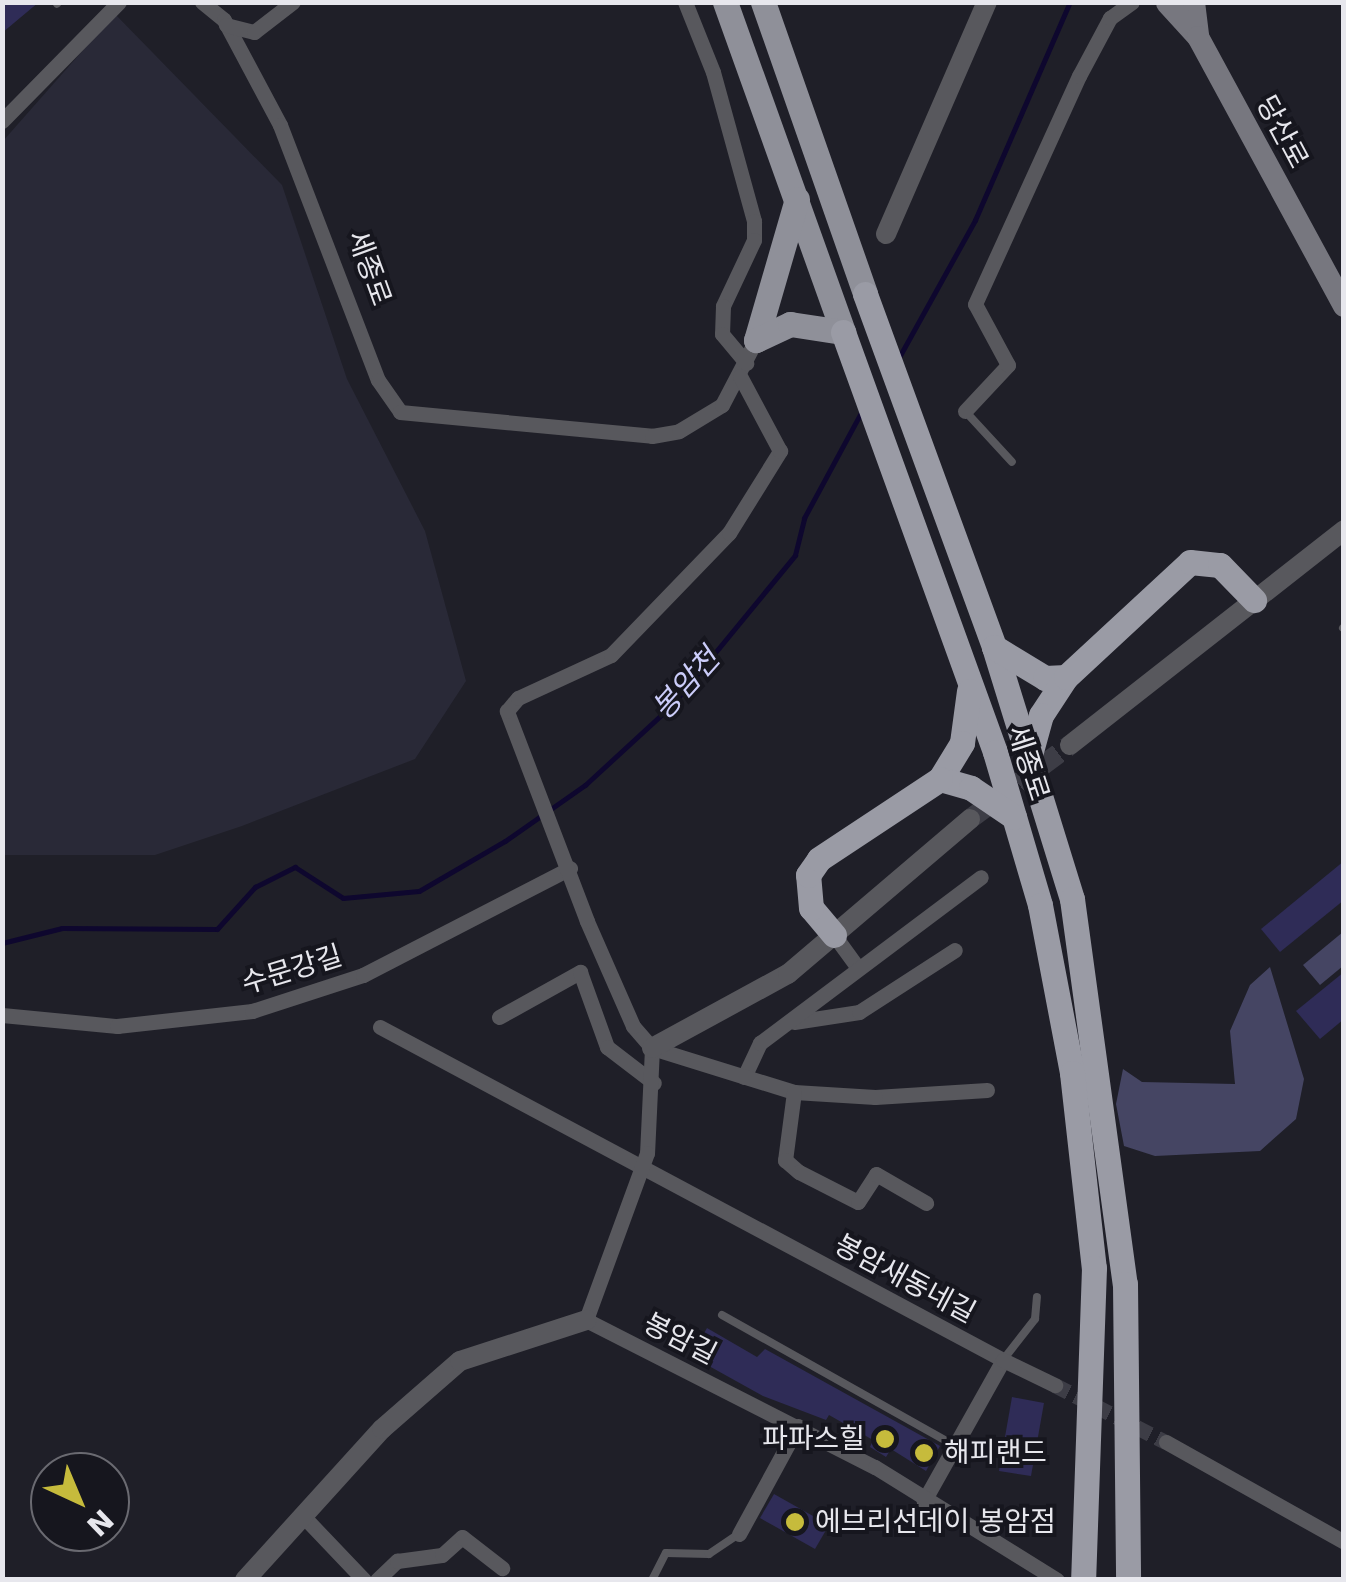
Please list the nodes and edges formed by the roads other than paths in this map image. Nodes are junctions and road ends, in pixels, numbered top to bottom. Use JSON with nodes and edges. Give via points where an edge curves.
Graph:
{"nodes":[{"id":1,"x":119,"y":2,"type":"edge"},
{"id":2,"x":202,"y":2,"type":"edge"},
{"id":3,"x":293,"y":2,"type":"edge"},
{"id":4,"x":685,"y":2,"type":"edge"},
{"id":5,"x":725,"y":2,"type":"edge"},
{"id":6,"x":763,"y":2,"type":"edge"},
{"id":7,"x":988,"y":2,"type":"edge"},
{"id":8,"x":1132,"y":2,"type":"edge"},
{"id":9,"x":1177,"y":2,"type":"edge"},
{"id":10,"x":1194,"y":2,"type":"edge"},
{"id":11,"x":1167,"y":3,"type":"edge"},
{"id":12,"x":226,"y":25,"type":"junction"},
{"id":13,"x":1198,"y":37,"type":"junction"},
{"id":14,"x":2,"y":121,"type":"edge"},
{"id":15,"x":798,"y":197,"type":"junction"},
{"id":16,"x":886,"y":234,"type":"dead end"},
{"id":17,"x":865,"y":294,"type":"joint"},
{"id":18,"x":1344,"y":306,"type":"edge"},
{"id":19,"x":843,"y":332,"type":"junction"},
{"id":20,"x":747,"y":360,"type":"junction"},
{"id":21,"x":965,"y":411,"type":"joint"},
{"id":22,"x":1012,"y":462,"type":"dead end"},
{"id":23,"x":1344,"y":530,"type":"edge"},
{"id":24,"x":1254,"y":600,"type":"junction"},
{"id":25,"x":994,"y":646,"type":"junction"},
{"id":26,"x":1066,"y":677,"type":"junction"},
{"id":27,"x":970,"y":686,"type":"junction"},
{"id":28,"x":1070,"y":746,"type":"tunnel mouth"},
{"id":29,"x":1030,"y":756,"type":"junction"},
{"id":30,"x":940,"y":779,"type":"junction"},
{"id":31,"x":1014,"y":817,"type":"junction"},
{"id":32,"x":970,"y":819,"type":"tunnel mouth"},
{"id":33,"x":569,"y":863,"type":"junction"},
{"id":34,"x":981,"y":877,"type":"dead end"},
{"id":35,"x":834,"y":935,"type":"junction"},
{"id":36,"x":955,"y":950,"type":"dead end"},
{"id":37,"x":858,"y":968,"type":"junction"},
{"id":38,"x":2,"y":1015,"type":"edge"},
{"id":39,"x":499,"y":1017,"type":"dead end"},
{"id":40,"x":790,"y":1022,"type":"junction"},
{"id":41,"x":380,"y":1027,"type":"dead end"},
{"id":42,"x":652,"y":1048,"type":"junction"},
{"id":43,"x":744,"y":1077,"type":"junction"},
{"id":44,"x":654,"y":1083,"type":"junction"},
{"id":45,"x":987,"y":1090,"type":"dead end"},
{"id":46,"x":794,"y":1092,"type":"junction"},
{"id":47,"x":640,"y":1170,"type":"junction"},
{"id":48,"x":926,"y":1204,"type":"dead end"},
{"id":49,"x":1037,"y":1297,"type":"dead end"},
{"id":50,"x":722,"y":1315,"type":"dead end"},
{"id":51,"x":586,"y":1320,"type":"junction"},
{"id":52,"x":1003,"y":1360,"type":"junction"},
{"id":53,"x":1055,"y":1385,"type":"tunnel mouth"},
{"id":54,"x":1092,"y":1424,"type":"junction"},
{"id":55,"x":798,"y":1426,"type":"junction"},
{"id":56,"x":1166,"y":1442,"type":"tunnel mouth"},
{"id":57,"x":955,"y":1446,"type":"junction"},
{"id":58,"x":924,"y":1501,"type":"junction"},
{"id":59,"x":304,"y":1518,"type":"junction"},
{"id":60,"x":739,"y":1534,"type":"joint"},
{"id":61,"x":1344,"y":1542,"type":"edge"},
{"id":62,"x":502,"y":1568,"type":"dead end"},
{"id":63,"x":245,"y":1580,"type":"edge"},
{"id":64,"x":364,"y":1580,"type":"edge"},
{"id":65,"x":378,"y":1580,"type":"edge"},
{"id":66,"x":652,"y":1580,"type":"edge"},
{"id":67,"x":1057,"y":1580,"type":"edge"},
{"id":68,"x":1083,"y":1580,"type":"edge"},
{"id":69,"x":1094,"y":1580,"type":"edge"},
{"id":70,"x":1128,"y":1580,"type":"edge"}],
"edges":[{"from":1,"to":14,"type":"street"},
{"from":2,"to":12,"type":"street","name":"세종로"},
{"from":3,"to":12,"type":"street","via":[[254,32]]},
{"from":4,"to":20,"type":"street","via":[[754,221],[754,240],[723,306],[722,334]]},
{"from":5,"to":15,"type":"main road","name":"세종로"},
{"from":6,"to":17,"type":"main road","name":"세종로"},
{"from":7,"to":16,"type":"street"},
{"from":8,"to":21,"type":"street","via":[[1110,18],[1094,46],[975,304],[1008,365]]},
{"from":9,"to":11,"type":"main road"},
{"from":10,"to":13,"type":"main road"},
{"from":11,"to":13,"type":"main road"},
{"from":12,"to":20,"type":"street","name":"세종로","via":[[280,125],[378,380],[400,412],[652,436],[700,424]]},
{"from":13,"to":18,"type":"main road","name":"당산로"},
{"from":15,"to":19,"type":"main road","name":"세종로"},
{"from":15,"to":20,"type":"main road"},
{"from":17,"to":25,"type":"highway","name":"세종로"},
{"from":19,"to":20,"type":"main road","via":[[790,324]]},
{"from":19,"to":27,"type":"highway","name":"세종로"},
{"from":20,"to":33,"type":"street","via":[[777,434],[771,472],[664,609],[612,655],[518,698],[507,724]]},
{"from":21,"to":22,"type":"lane"},
{"from":23,"to":24,"type":"street"},
{"from":24,"to":26,"type":"highway","via":[[1220,565],[1190,562]]},
{"from":24,"to":28,"type":"street"},
{"from":25,"to":26,"type":"highway","via":[[1045,678]]},
{"from":25,"to":29,"type":"highway","name":"세종로"},
{"from":26,"to":29,"type":"highway","via":[[1041,715]]},
{"from":27,"to":30,"type":"highway","via":[[962,743]]},
{"from":27,"to":31,"type":"highway","name":"세종로"},
{"from":29,"to":70,"type":"highway","name":"세종로","via":[[1072,899],[1103,1088],[1125,1284]]},
{"from":30,"to":31,"type":"highway","via":[[972,788]]},
{"from":30,"to":35,"type":"highway","via":[[819,859],[808,875],[811,908]]},
{"from":31,"to":54,"type":"highway","name":"세종로","via":[[1072,1073],[1094,1268]]},
{"from":32,"to":35,"type":"street"},
{"from":33,"to":38,"type":"street","name":"수문강길","via":[[363,975],[252,1011],[117,1026]]},
{"from":33,"to":42,"type":"street","via":[[633,1026]]},
{"from":34,"to":37,"type":"street"},
{"from":35,"to":37,"type":"street"},
{"from":35,"to":42,"type":"street","via":[[788,974]]},
{"from":36,"to":40,"type":"street","via":[[859,1012]]},
{"from":37,"to":40,"type":"street"},
{"from":39,"to":44,"type":"street","via":[[580,972],[607,1047]]},
{"from":40,"to":43,"type":"street","via":[[760,1043]]},
{"from":41,"to":47,"type":"street","name":"봉암새동네길"},
{"from":42,"to":43,"type":"street"},
{"from":42,"to":44,"type":"street"},
{"from":43,"to":46,"type":"street"},
{"from":44,"to":47,"type":"street"},
{"from":45,"to":46,"type":"street","via":[[875,1097]]},
{"from":46,"to":48,"type":"street","name":"봉암새동네길","via":[[786,1160],[799,1172],[858,1202],[876,1174]]},
{"from":47,"to":51,"type":"street"},
{"from":47,"to":52,"type":"street","name":"봉암새동네길","via":[[669,1177]]},
{"from":49,"to":52,"type":"lane","via":[[1035,1319]]},
{"from":50,"to":57,"type":"lane"},
{"from":51,"to":55,"type":"street","name":"봉암길"},
{"from":51,"to":59,"type":"street","via":[[460,1361],[382,1429]]},
{"from":52,"to":53,"type":"street","name":"봉암새동네길"},
{"from":52,"to":57,"type":"street"},
{"from":54,"to":68,"type":"highway","name":"세종로"},
{"from":54,"to":69,"type":"lane"},
{"from":55,"to":58,"type":"street","name":"봉암길"},
{"from":55,"to":60,"type":"street"},
{"from":56,"to":61,"type":"street"},
{"from":57,"to":58,"type":"street"},
{"from":58,"to":67,"type":"street","name":"봉암길"},
{"from":59,"to":63,"type":"street"},
{"from":59,"to":64,"type":"street"},
{"from":60,"to":66,"type":"lane","via":[[709,1554],[666,1553]]},
{"from":62,"to":65,"type":"street","via":[[462,1536],[442,1555],[397,1561]]}]}
